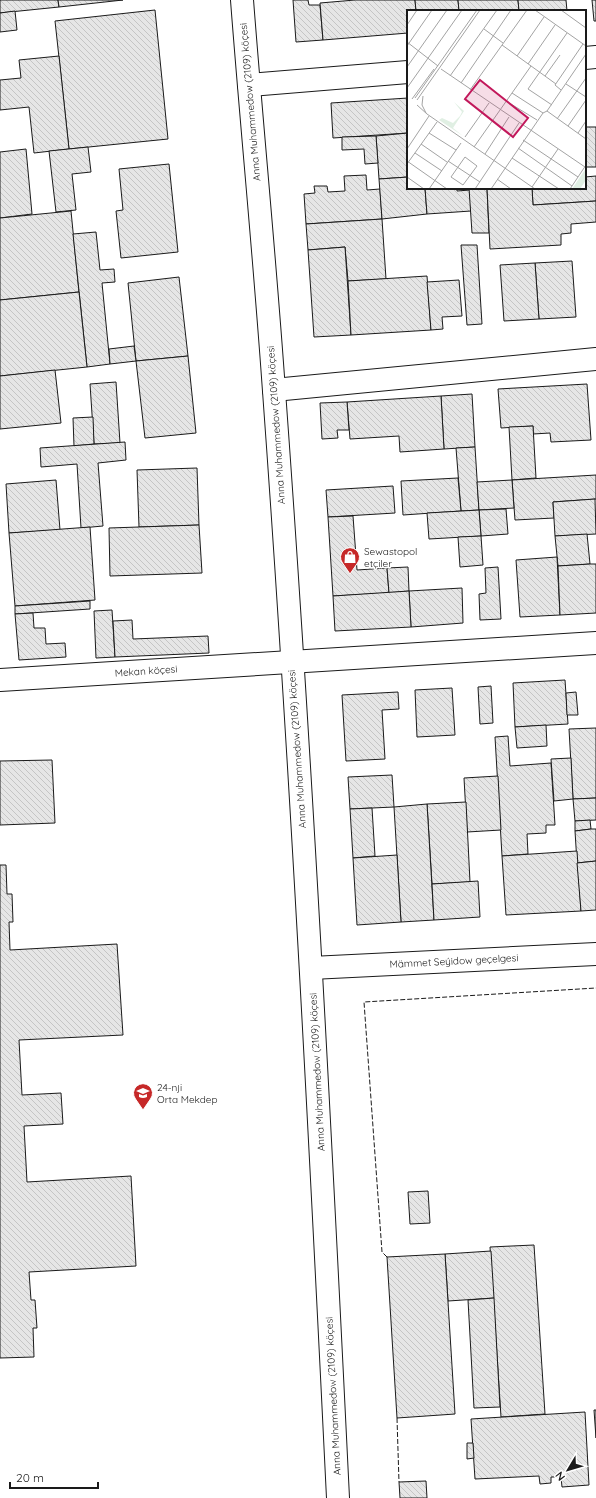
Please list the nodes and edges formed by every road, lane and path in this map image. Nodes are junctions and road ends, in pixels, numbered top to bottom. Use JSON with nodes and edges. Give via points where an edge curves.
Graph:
{"nodes":[{"id":1,"x":242,"y":0,"type":"edge"},
{"id":2,"x":596,"y":57,"type":"edge"},
{"id":3,"x":586,"y":58,"type":"edge"},
{"id":4,"x":407,"y":72,"type":"edge"},
{"id":5,"x":248,"y":85,"type":"junction"},
{"id":6,"x":596,"y":359,"type":"edge"},
{"id":7,"x":274,"y":390,"type":"junction"},
{"id":8,"x":596,"y":643,"type":"edge"},
{"id":9,"x":292,"y":662,"type":"junction"},
{"id":10,"x":0,"y":678,"type":"edge"},
{"id":11,"x":596,"y":954,"type":"edge"},
{"id":12,"x":311,"y":968,"type":"junction"},
{"id":13,"x":338,"y":1498,"type":"edge"}],
"edges":[{"from":1,"to":5,"type":"street","name":"Anna Muhammedow (2109) köçesi"},
{"from":2,"to":3,"type":"street"},
{"from":4,"to":5,"type":"street"},
{"from":5,"to":7,"type":"street","name":"Anna Muhammedow (2109) köçesi"},
{"from":6,"to":7,"type":"street"},
{"from":7,"to":9,"type":"street","name":"Anna Muhammedow (2109) köçesi"},
{"from":8,"to":9,"type":"street","name":"Mekan köçesi"},
{"from":9,"to":10,"type":"street","name":"Mekan köçesi"},
{"from":9,"to":12,"type":"street","name":"Anna Muhammedow (2109) köçesi"},
{"from":11,"to":12,"type":"street","name":"Mämmet Seýidow geçelgesi"},
{"from":12,"to":13,"type":"street","name":"Anna Muhammedow (2109) köçesi"}]}
